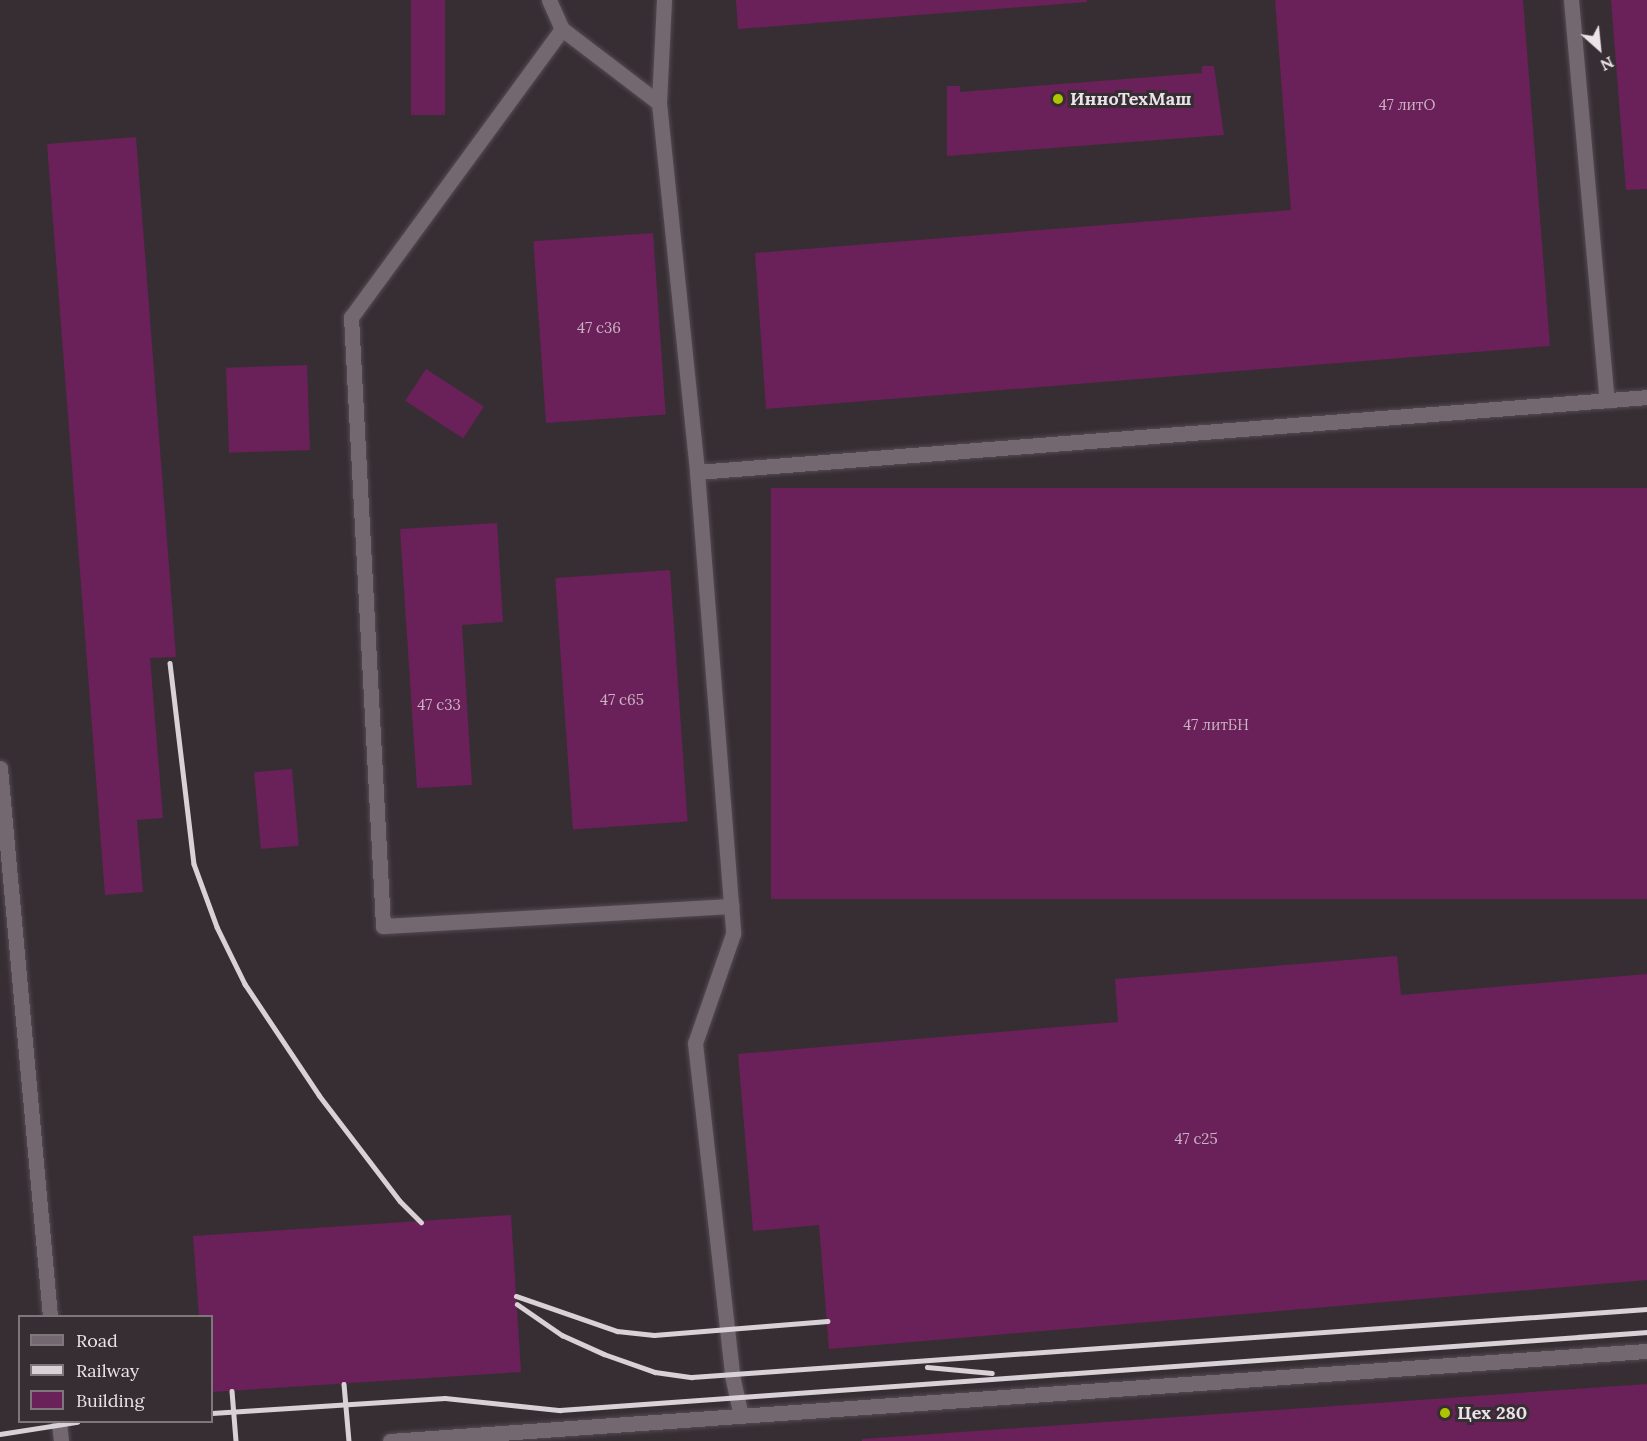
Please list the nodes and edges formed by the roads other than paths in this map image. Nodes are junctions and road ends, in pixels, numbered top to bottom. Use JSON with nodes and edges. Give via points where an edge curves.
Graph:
{"nodes":[{"id":1,"x":549,"y":0,"type":"edge"},
{"id":2,"x":659,"y":0,"type":"edge"},
{"id":3,"x":664,"y":0,"type":"edge"},
{"id":4,"x":1571,"y":0,"type":"edge"},
{"id":5,"x":662,"y":17,"type":"junction"},
{"id":6,"x":562,"y":29,"type":"junction"},
{"id":7,"x":659,"y":103,"type":"junction"},
{"id":8,"x":1647,"y":397,"type":"edge"},
{"id":9,"x":1607,"y":400,"type":"junction"},
{"id":10,"x":697,"y":472,"type":"junction"},
{"id":11,"x":0,"y":768,"type":"edge"},
{"id":12,"x":730,"y":906,"type":"junction"},
{"id":13,"x":50,"y":1315,"type":"edge"},
{"id":14,"x":1647,"y":1351,"type":"edge"},
{"id":15,"x":741,"y":1416,"type":"junction"},
{"id":16,"x":59,"y":1423,"type":"edge"},
{"id":17,"x":61,"y":1441,"type":"edge"},
{"id":18,"x":390,"y":1441,"type":"edge"}],
"edges":[{"from":1,"to":6,"type":"lane"},
{"from":2,"to":5,"type":"lane"},
{"from":3,"to":5,"type":"lane"},
{"from":4,"to":9,"type":"lane"},
{"from":5,"to":7,"type":"lane"},
{"from":6,"to":7,"type":"lane"},
{"from":6,"to":12,"type":"lane","via":[[351,317],[383,926]]},
{"from":7,"to":10,"type":"lane"},
{"from":8,"to":9,"type":"lane"},
{"from":9,"to":10,"type":"lane"},
{"from":10,"to":12,"type":"lane"},
{"from":11,"to":13,"type":"lane"},
{"from":12,"to":15,"type":"lane","via":[[733,934],[696,1042],[732,1375]]},
{"from":14,"to":15,"type":"lane"},
{"from":15,"to":18,"type":"lane"},
{"from":16,"to":17,"type":"lane"}]}
